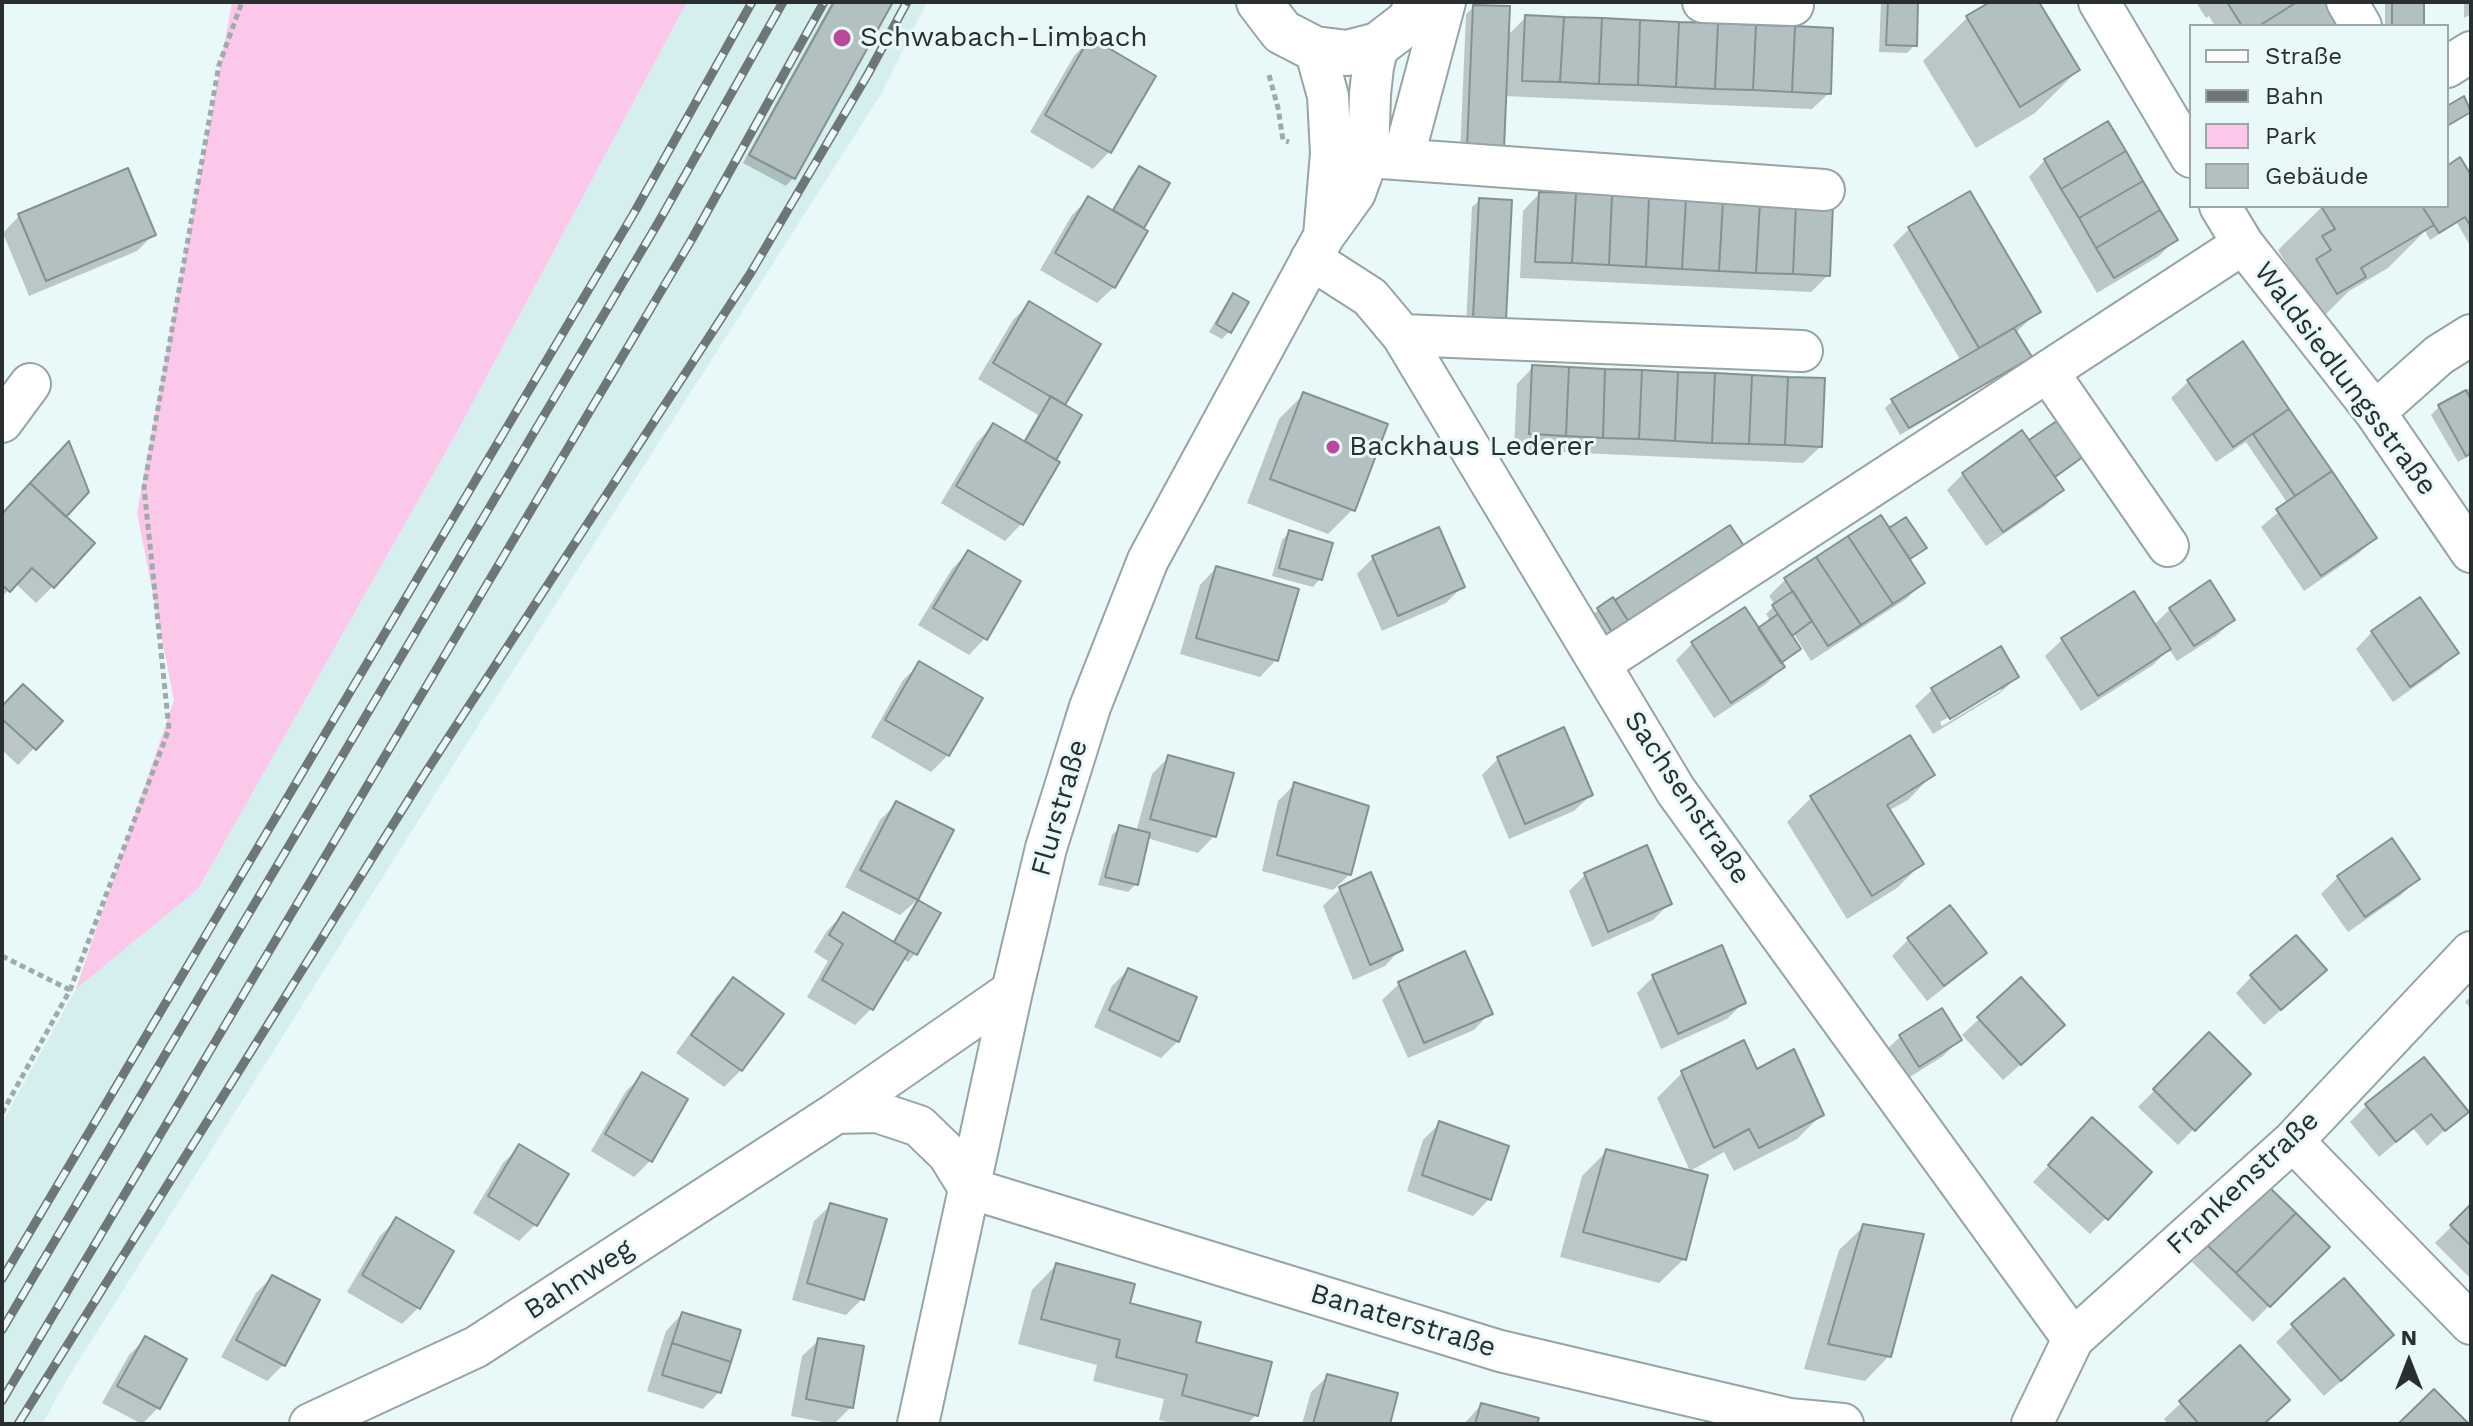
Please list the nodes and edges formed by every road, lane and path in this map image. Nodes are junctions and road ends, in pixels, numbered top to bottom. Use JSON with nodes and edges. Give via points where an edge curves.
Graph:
{"nodes":[{"id":1,"x":242,"y":2,"type":"edge"},
{"id":2,"x":1259,"y":2,"type":"edge"},
{"id":3,"x":1420,"y":2,"type":"edge"},
{"id":4,"x":1445,"y":2,"type":"edge"},
{"id":5,"x":1703,"y":2,"type":"edge"},
{"id":6,"x":2099,"y":2,"type":"edge"},
{"id":7,"x":2347,"y":2,"type":"edge"},
{"id":8,"x":1793,"y":5,"type":"dead end"},
{"id":9,"x":2360,"y":24,"type":"edge"},
{"id":10,"x":1378,"y":45,"type":"junction"},
{"id":11,"x":1315,"y":49,"type":"junction"},
{"id":12,"x":2471,"y":52,"type":"edge"},
{"id":13,"x":2449,"y":66,"type":"edge"},
{"id":14,"x":2189,"y":154,"type":"edge"},
{"id":15,"x":1386,"y":158,"type":"junction"},
{"id":16,"x":1824,"y":190,"type":"dead end"},
{"id":17,"x":2221,"y":208,"type":"edge"},
{"id":18,"x":2243,"y":244,"type":"junction"},
{"id":19,"x":1318,"y":247,"type":"junction"},
{"id":20,"x":1402,"y":335,"type":"junction"},
{"id":21,"x":2471,"y":335,"type":"edge"},
{"id":22,"x":1802,"y":351,"type":"dead end"},
{"id":23,"x":2048,"y":372,"type":"junction"},
{"id":24,"x":30,"y":384,"type":"dead end"},
{"id":25,"x":2375,"y":412,"type":"junction"},
{"id":26,"x":2,"y":422,"type":"edge"},
{"id":27,"x":2168,"y":546,"type":"dead end"},
{"id":28,"x":2471,"y":552,"type":"edge"},
{"id":29,"x":1601,"y":663,"type":"junction"},
{"id":30,"x":2471,"y":952,"type":"edge"},
{"id":31,"x":2,"y":956,"type":"edge"},
{"id":32,"x":70,"y":990,"type":"junction"},
{"id":33,"x":1012,"y":991,"type":"junction"},
{"id":34,"x":2,"y":1113,"type":"edge"},
{"id":35,"x":836,"y":1113,"type":"junction"},
{"id":36,"x":2293,"y":1141,"type":"junction"},
{"id":37,"x":969,"y":1188,"type":"junction"},
{"id":38,"x":2471,"y":1324,"type":"edge"},
{"id":39,"x":2073,"y":1339,"type":"junction"},
{"id":40,"x":310,"y":1424,"type":"edge"},
{"id":41,"x":918,"y":1424,"type":"edge"},
{"id":42,"x":1843,"y":1424,"type":"edge"},
{"id":43,"x":2032,"y":1424,"type":"edge"}],
"edges":[{"from":1,"to":32,"type":"path","via":[[219,65],[144,487],[169,729]]},
{"from":2,"to":11,"type":"main road","via":[[1282,32]]},
{"from":3,"to":10,"type":"main road","via":[[1408,22]]},
{"from":4,"to":15,"type":"street"},
{"from":5,"to":8,"type":"street"},
{"from":6,"to":14,"type":"street"},
{"from":7,"to":9,"type":"street"},
{"from":10,"to":11,"type":"main road","via":[[1347,53]]},
{"from":10,"to":15,"type":"street","name":"Flurstraße","via":[[1370,94]]},
{"from":11,"to":19,"type":"street","name":"Flurstraße","via":[[1328,96],[1331,153]]},
{"from":12,"to":13,"type":"street"},
{"from":15,"to":16,"type":"street"},
{"from":15,"to":19,"type":"street","name":"Flurstraße"},
{"from":17,"to":18,"type":"street","name":"Waldsiedlungsstraße"},
{"from":18,"to":23,"type":"street"},
{"from":18,"to":25,"type":"street","name":"Waldsiedlungsstraße"},
{"from":19,"to":20,"type":"street","name":"Sachsenstraße"},
{"from":19,"to":33,"type":"street","name":"Flurstraße","via":[[1148,560],[1090,707],[1046,848]]},
{"from":20,"to":22,"type":"street"},
{"from":20,"to":29,"type":"street","name":"Sachsenstraße"},
{"from":21,"to":25,"type":"street","via":[[2439,355]]},
{"from":23,"to":27,"type":"street"},
{"from":23,"to":29,"type":"street"},
{"from":24,"to":26,"type":"street"},
{"from":25,"to":28,"type":"street","name":"Waldsiedlungsstraße"},
{"from":29,"to":39,"type":"street","name":"Sachsenstraße","via":[[1676,791]]},
{"from":30,"to":36,"type":"street","name":"Frankenstraße"},
{"from":31,"to":32,"type":"path"},
{"from":32,"to":34,"type":"path"},
{"from":33,"to":35,"type":"street","name":"Bahnweg"},
{"from":33,"to":37,"type":"street","name":"Flurstraße"},
{"from":35,"to":37,"type":"street","via":[[877,1112],[919,1126],[948,1154]]},
{"from":35,"to":40,"type":"street","name":"Bahnweg","via":[[476,1347]]},
{"from":36,"to":38,"type":"street"},
{"from":36,"to":39,"type":"street","name":"Frankenstraße"},
{"from":37,"to":41,"type":"street","name":"Flurstraße"},
{"from":37,"to":42,"type":"street","name":"Banaterstraße","via":[[1500,1351],[1789,1419]]},
{"from":39,"to":43,"type":"street","name":"Frankenstraße"}]}
